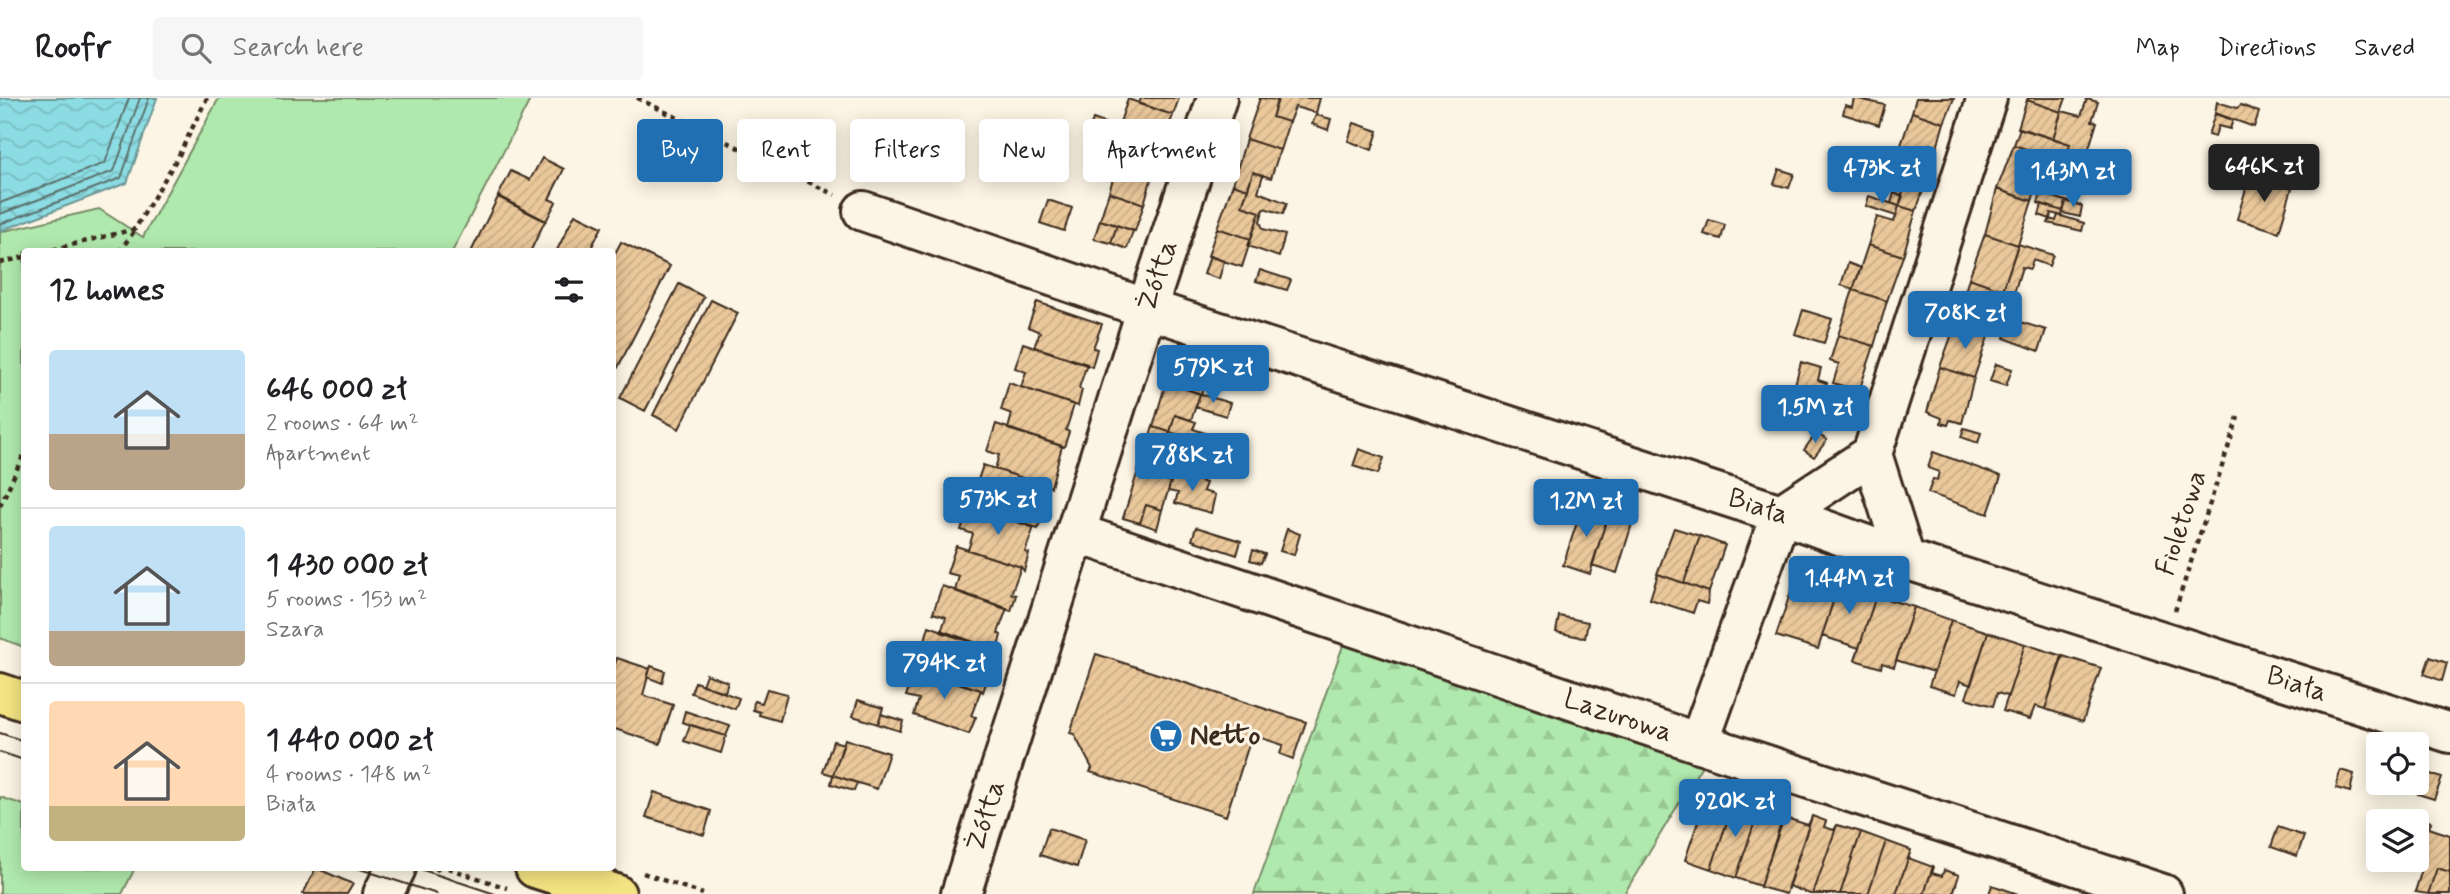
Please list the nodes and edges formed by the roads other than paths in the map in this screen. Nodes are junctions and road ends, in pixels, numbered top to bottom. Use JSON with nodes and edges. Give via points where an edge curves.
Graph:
{"nodes":[{"id":1,"x":1217,"y":98,"type":"edge"},
{"id":2,"x":1987,"y":98,"type":"edge"},
{"id":3,"x":863,"y":211,"type":"road end"},
{"id":4,"x":1147,"y":308,"type":"junction"},
{"id":5,"x":1872,"y":454,"type":"junction"},
{"id":6,"x":1781,"y":514,"type":"junction"},
{"id":7,"x":1076,"y":533,"type":"junction"},
{"id":8,"x":1905,"y":559,"type":"junction"},
{"id":9,"x":0,"y":693,"type":"edge"},
{"id":10,"x":21,"y":700,"type":"edge"},
{"id":11,"x":2450,"y":733,"type":"edge"},
{"id":12,"x":1699,"y":743,"type":"junction"},
{"id":13,"x":394,"y":871,"type":"edge"},
{"id":14,"x":523,"y":879,"type":"edge"},
{"id":15,"x":625,"y":882,"type":"edge"},
{"id":16,"x":383,"y":894,"type":"edge"},
{"id":17,"x":961,"y":894,"type":"edge"},
{"id":18,"x":2163,"y":894,"type":"edge"}],
"edges":[{"from":1,"to":4,"type":"street","name":"Żółta"},
{"from":2,"to":5,"type":"street"},
{"from":3,"to":4,"type":"street","name":"Biała"},
{"from":4,"to":6,"type":"street","name":"Biała"},
{"from":4,"to":7,"type":"street","name":"Żółta"},
{"from":5,"to":6,"type":"street"},
{"from":5,"to":8,"type":"street"},
{"from":6,"to":8,"type":"street","name":"Biała"},
{"from":6,"to":12,"type":"street"},
{"from":7,"to":12,"type":"street","name":"Lazurowa"},
{"from":7,"to":17,"type":"street","name":"Żółta"},
{"from":8,"to":11,"type":"street","name":"Biała"},
{"from":9,"to":10,"type":"main road"},
{"from":12,"to":18,"type":"street","name":"Lazurowa"},
{"from":13,"to":16,"type":"street"},
{"from":14,"to":15,"type":"main road"}]}
